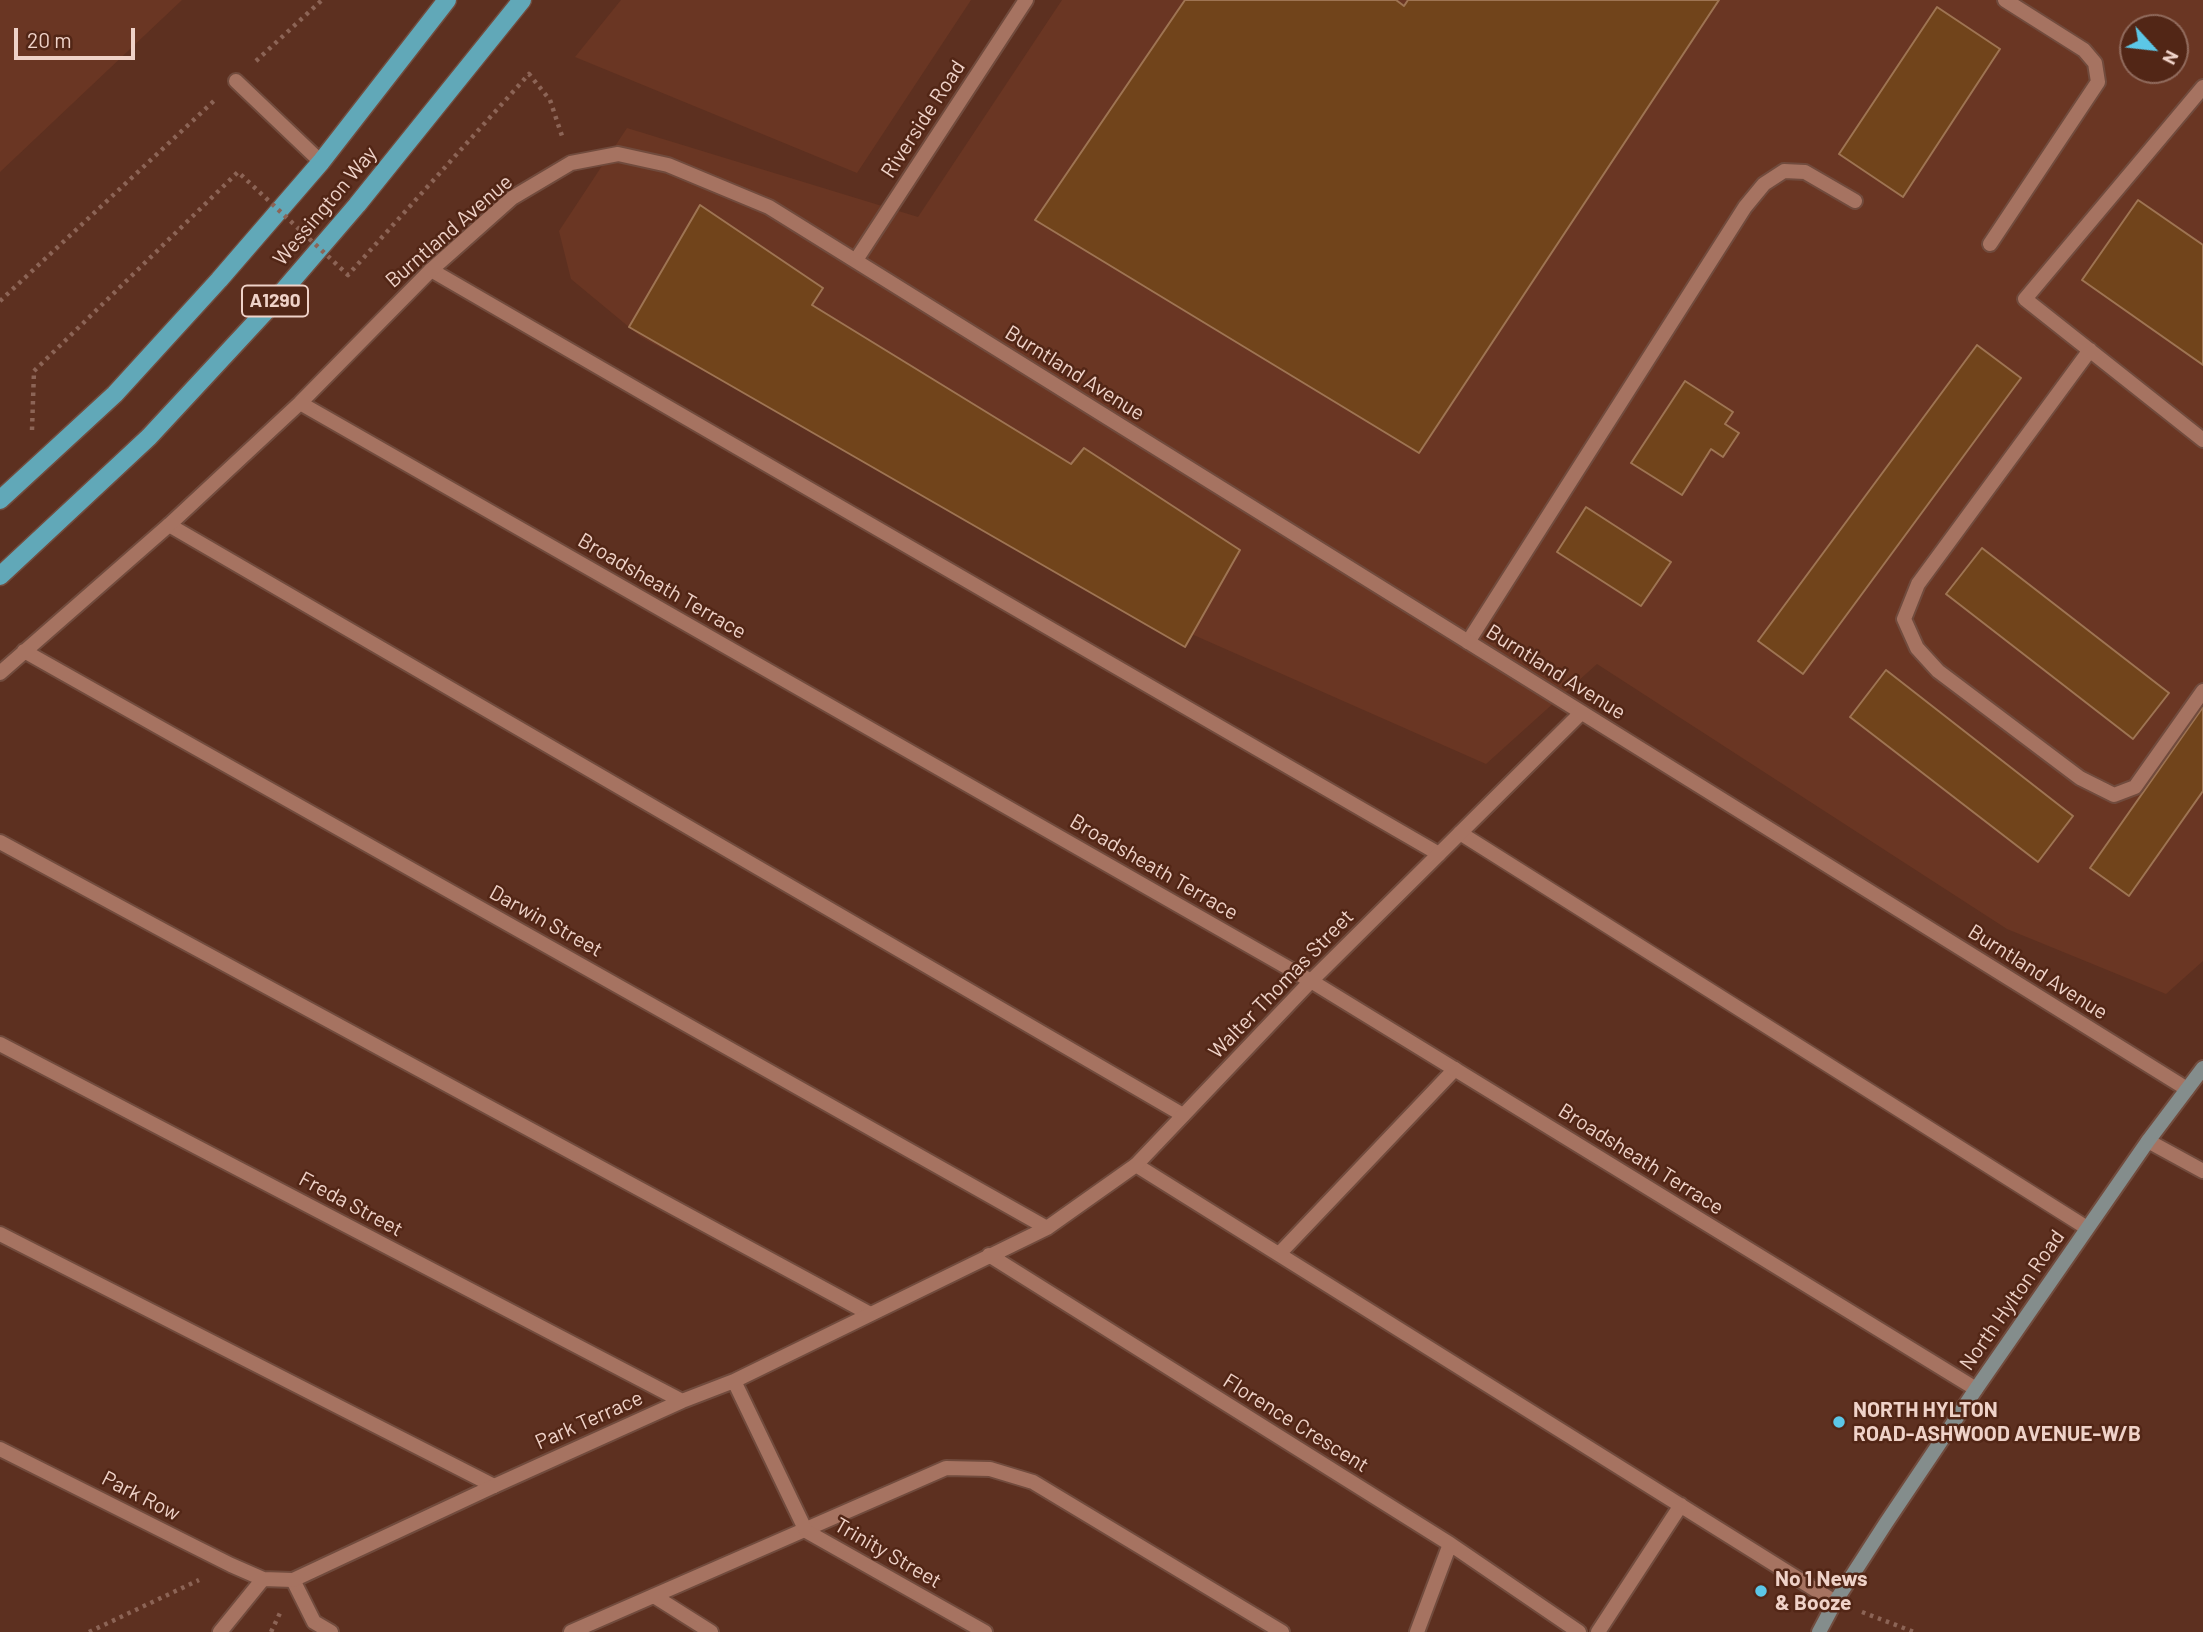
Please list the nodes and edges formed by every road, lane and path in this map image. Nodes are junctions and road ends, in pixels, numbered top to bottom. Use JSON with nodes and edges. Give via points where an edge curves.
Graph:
{"nodes":[{"id":1,"x":322,"y":0,"type":"edge"},
{"id":2,"x":447,"y":0,"type":"edge"},
{"id":3,"x":522,"y":0,"type":"edge"},
{"id":4,"x":1026,"y":0,"type":"edge"},
{"id":5,"x":2005,"y":0,"type":"edge"},
{"id":6,"x":236,"y":80,"type":"junction"},
{"id":7,"x":2203,"y":87,"type":"edge"},
{"id":8,"x":321,"y":162,"type":"junction"},
{"id":9,"x":571,"y":163,"type":"junction"},
{"id":10,"x":1855,"y":201,"type":"dead end"},
{"id":11,"x":1990,"y":244,"type":"dead end"},
{"id":12,"x":856,"y":260,"type":"junction"},
{"id":13,"x":431,"y":270,"type":"junction"},
{"id":14,"x":0,"y":301,"type":"edge"},
{"id":15,"x":2090,"y":350,"type":"junction"},
{"id":16,"x":300,"y":403,"type":"junction"},
{"id":17,"x":2203,"y":440,"type":"edge"},
{"id":18,"x":30,"y":473,"type":"junction"},
{"id":19,"x":0,"y":500,"type":"edge"},
{"id":20,"x":169,"y":525,"type":"junction"},
{"id":21,"x":0,"y":576,"type":"edge"},
{"id":22,"x":1468,"y":642,"type":"junction"},
{"id":23,"x":24,"y":651,"type":"junction"},
{"id":24,"x":0,"y":673,"type":"edge"},
{"id":25,"x":2203,"y":691,"type":"edge"},
{"id":26,"x":1581,"y":713,"type":"junction"},
{"id":27,"x":1460,"y":833,"type":"junction"},
{"id":28,"x":0,"y":842,"type":"edge"},
{"id":29,"x":1439,"y":854,"type":"junction"},
{"id":30,"x":1311,"y":981,"type":"junction"},
{"id":31,"x":0,"y":1044,"type":"edge"},
{"id":32,"x":1455,"y":1069,"type":"junction"},
{"id":33,"x":2203,"y":1069,"type":"edge"},
{"id":34,"x":2187,"y":1089,"type":"junction"},
{"id":35,"x":1183,"y":1115,"type":"junction"},
{"id":36,"x":2148,"y":1142,"type":"junction"},
{"id":37,"x":1136,"y":1164,"type":"junction"},
{"id":38,"x":2203,"y":1171,"type":"edge"},
{"id":39,"x":1047,"y":1228,"type":"junction"},
{"id":40,"x":2087,"y":1228,"type":"junction"},
{"id":41,"x":0,"y":1234,"type":"edge"},
{"id":42,"x":1279,"y":1254,"type":"junction"},
{"id":43,"x":989,"y":1255,"type":"junction"},
{"id":44,"x":870,"y":1314,"type":"junction"},
{"id":45,"x":734,"y":1381,"type":"junction"},
{"id":46,"x":1976,"y":1389,"type":"junction"},
{"id":47,"x":682,"y":1401,"type":"junction"},
{"id":48,"x":0,"y":1449,"type":"edge"},
{"id":49,"x":494,"y":1486,"type":"junction"},
{"id":50,"x":1681,"y":1505,"type":"junction"},
{"id":51,"x":806,"y":1531,"type":"junction"},
{"id":52,"x":1450,"y":1544,"type":"junction"},
{"id":53,"x":231,"y":1565,"type":"junction"},
{"id":54,"x":263,"y":1579,"type":"junction"},
{"id":55,"x":293,"y":1580,"type":"junction"},
{"id":56,"x":654,"y":1597,"type":"junction"},
{"id":57,"x":1835,"y":1602,"type":"junction"},
{"id":58,"x":89,"y":1632,"type":"edge"},
{"id":59,"x":220,"y":1632,"type":"edge"},
{"id":60,"x":331,"y":1632,"type":"edge"},
{"id":61,"x":571,"y":1632,"type":"edge"},
{"id":62,"x":711,"y":1632,"type":"edge"},
{"id":63,"x":985,"y":1632,"type":"edge"},
{"id":64,"x":1282,"y":1632,"type":"edge"},
{"id":65,"x":1417,"y":1632,"type":"edge"},
{"id":66,"x":1579,"y":1632,"type":"edge"},
{"id":67,"x":1598,"y":1632,"type":"edge"},
{"id":68,"x":1819,"y":1632,"type":"edge"},
{"id":69,"x":1914,"y":1632,"type":"edge"}],
"edges":[{"from":1,"to":6,"type":"path"},
{"from":2,"to":8,"type":"main road","name":"Wessington Way","number":"A1290"},
{"from":3,"to":21,"type":"main road","name":"Wessington Way","number":"A1290","via":[[265,312],[149,437]]},
{"from":4,"to":12,"type":"street","name":"Riverside Road"},
{"from":5,"to":11,"type":"street","via":[[2084,50],[2095,63],[2098,82]]},
{"from":6,"to":8,"type":"street"},
{"from":6,"to":14,"type":"path"},
{"from":7,"to":15,"type":"street","via":[[2025,299]]},
{"from":8,"to":18,"type":"main road","name":"Wessington Way","number":"A1290","via":[[115,394]]},
{"from":9,"to":12,"type":"street","name":"Burntland Avenue","via":[[618,154],[668,165],[769,207]]},
{"from":9,"to":13,"type":"street","name":"Burntland Avenue","via":[[512,198]]},
{"from":9,"to":18,"type":"path","bridge":true,"via":[[550,100],[528,74],[348,275],[238,172],[34,371]]},
{"from":10,"to":22,"type":"street","via":[[1805,172],[1784,171],[1764,184]]},
{"from":12,"to":22,"type":"street","name":"Burntland Avenue"},
{"from":13,"to":16,"type":"street","name":"Burntland Avenue"},
{"from":13,"to":29,"type":"street"},
{"from":15,"to":17,"type":"street"},
{"from":15,"to":25,"type":"street","via":[[1917,584],[1904,619],[1917,648],[1938,671],[2080,778],[2113,795],[2135,787]]},
{"from":16,"to":20,"type":"street","name":"Burntland Avenue"},
{"from":16,"to":30,"type":"street","name":"Broadsheath Terrace"},
{"from":18,"to":19,"type":"main road","name":"Wessington Way","number":"A1290"},
{"from":20,"to":23,"type":"street","name":"Burntland Avenue"},
{"from":20,"to":35,"type":"street"},
{"from":22,"to":26,"type":"street","name":"Burntland Avenue"},
{"from":23,"to":24,"type":"street","name":"Burntland Avenue"},
{"from":23,"to":39,"type":"street","name":"Darwin Street"},
{"from":26,"to":27,"type":"street","name":"Walter Thomas Street"},
{"from":26,"to":34,"type":"street","name":"Burntland Avenue"},
{"from":27,"to":29,"type":"street","name":"Walter Thomas Street"},
{"from":27,"to":40,"type":"street"},
{"from":28,"to":44,"type":"street"},
{"from":29,"to":30,"type":"street","name":"Walter Thomas Street"},
{"from":30,"to":32,"type":"street","name":"Broadsheath Terrace"},
{"from":30,"to":35,"type":"street","name":"Walter Thomas Street"},
{"from":31,"to":47,"type":"street","name":"Freda Street"},
{"from":32,"to":42,"type":"street"},
{"from":32,"to":46,"type":"street","name":"Broadsheath Terrace"},
{"from":33,"to":34,"type":"street","name":"North Hylton Road"},
{"from":34,"to":36,"type":"street","name":"North Hylton Road"},
{"from":35,"to":37,"type":"street","name":"Walter Thomas Street"},
{"from":36,"to":38,"type":"street"},
{"from":36,"to":40,"type":"street","name":"North Hylton Road"},
{"from":37,"to":39,"type":"street","name":"Walter Thomas Street"},
{"from":37,"to":42,"type":"street"},
{"from":39,"to":43,"type":"street","name":"Walter Thomas Street"},
{"from":40,"to":46,"type":"street","name":"North Hylton Road"},
{"from":41,"to":49,"type":"street"},
{"from":42,"to":50,"type":"street"},
{"from":43,"to":44,"type":"street","name":"Park Terrace"},
{"from":43,"to":52,"type":"street","name":"Florence Crescent"},
{"from":44,"to":45,"type":"street","name":"Park Terrace"},
{"from":45,"to":47,"type":"street","name":"Park Terrace"},
{"from":45,"to":51,"type":"street","name":"Trinity Street"},
{"from":46,"to":57,"type":"street","name":"North Hylton Road"},
{"from":47,"to":49,"type":"street","name":"Park Terrace"},
{"from":48,"to":53,"type":"street","name":"Park Row"},
{"from":49,"to":55,"type":"street","name":"Park Terrace"},
{"from":50,"to":57,"type":"street"},
{"from":50,"to":67,"type":"street"},
{"from":51,"to":56,"type":"street"},
{"from":51,"to":63,"type":"street","name":"Trinity Street"},
{"from":51,"to":64,"type":"street","via":[[946,1468],[990,1469],[1034,1482]]},
{"from":52,"to":65,"type":"street"},
{"from":52,"to":66,"type":"street","name":"Florence Crescent"},
{"from":53,"to":54,"type":"street","name":"Park Row"},
{"from":53,"to":58,"type":"path"},
{"from":54,"to":55,"type":"street","name":"Park Terrace"},
{"from":54,"to":59,"type":"street"},
{"from":55,"to":60,"type":"street","via":[[314,1622]]},
{"from":56,"to":61,"type":"street"},
{"from":56,"to":62,"type":"street"},
{"from":57,"to":68,"type":"street","name":"North Hylton Road"},
{"from":57,"to":69,"type":"path"}]}
